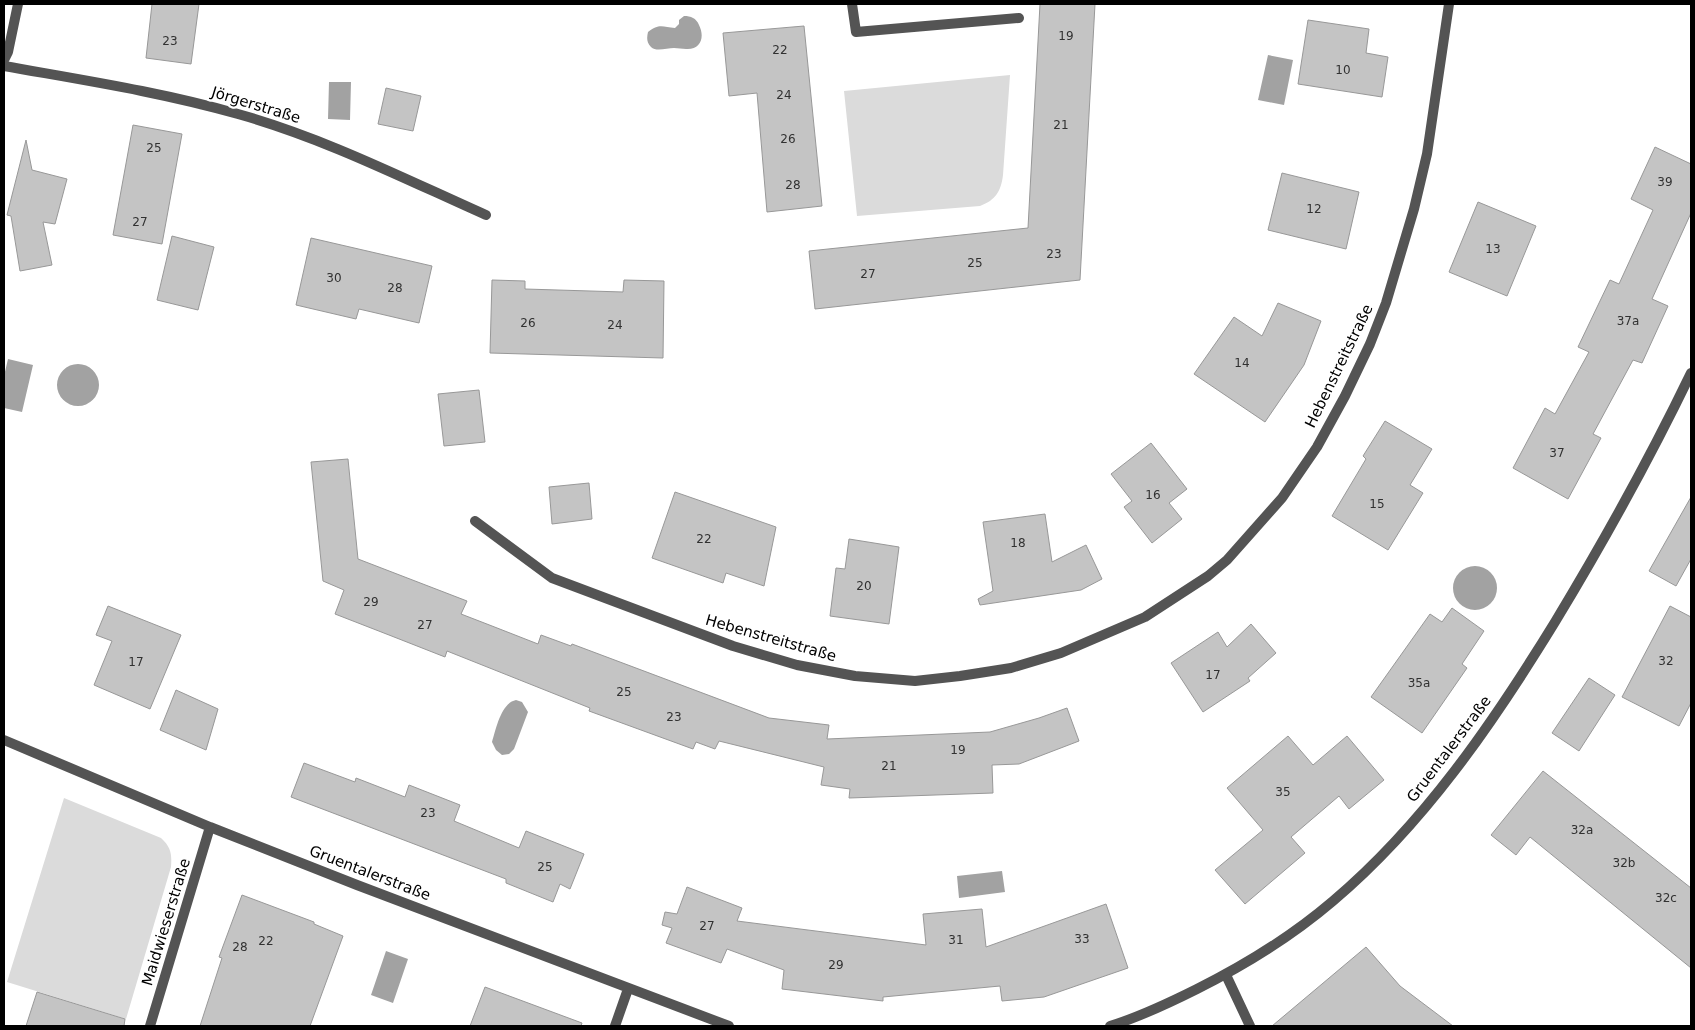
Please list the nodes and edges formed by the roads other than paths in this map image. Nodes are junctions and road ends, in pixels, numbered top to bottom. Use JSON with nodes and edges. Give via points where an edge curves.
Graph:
{"nodes":[{"id":1,"x":18,"y":4,"type":"edge"},
{"id":2,"x":852,"y":4,"type":"edge"},
{"id":3,"x":1449,"y":4,"type":"edge"},
{"id":4,"x":1019,"y":18,"type":"dead end"},
{"id":5,"x":4,"y":60,"type":"edge"},
{"id":6,"x":4,"y":66,"type":"edge"},
{"id":7,"x":486,"y":215,"type":"dead end"},
{"id":8,"x":1691,"y":373,"type":"edge"},
{"id":9,"x":475,"y":521,"type":"dead end"},
{"id":10,"x":4,"y":740,"type":"edge"},
{"id":11,"x":210,"y":827,"type":"junction"},
{"id":12,"x":1226,"y":975,"type":"junction"},
{"id":13,"x":628,"y":989,"type":"junction"},
{"id":14,"x":150,"y":1026,"type":"edge"},
{"id":15,"x":616,"y":1026,"type":"edge"},
{"id":16,"x":729,"y":1026,"type":"edge"},
{"id":17,"x":1110,"y":1026,"type":"edge"},
{"id":18,"x":1250,"y":1026,"type":"edge"}],
"edges":[{"from":1,"to":5,"type":"street"},
{"from":2,"to":4,"type":"street","via":[[856,32]]},
{"from":3,"to":9,"type":"street","name":"Hebenstreitstraße","via":[[1427,154],[1409,226],[1386,303],[1345,396],[1282,498],[1227,560],[1145,618],[1061,653],[1011,668],[915,681],[855,676],[733,646],[552,578]]},
{"from":6,"to":7,"type":"street","name":"Jörgerstraße","via":[[182,99],[238,114],[347,153]]},
{"from":8,"to":12,"type":"street","name":"Gruentalerstraße","via":[[1632,490],[1526,668],[1422,812],[1334,901]]},
{"from":10,"to":11,"type":"street","name":"Gruentalerstraße"},
{"from":11,"to":13,"type":"street","name":"Gruentalerstraße"},
{"from":11,"to":14,"type":"street","name":"Maidwieserstraße"},
{"from":12,"to":17,"type":"street","name":"Gruentalerstraße","via":[[1168,1004]]},
{"from":12,"to":18,"type":"street"},
{"from":13,"to":15,"type":"street"},
{"from":13,"to":16,"type":"street","name":"Gruentalerstraße"}]}
